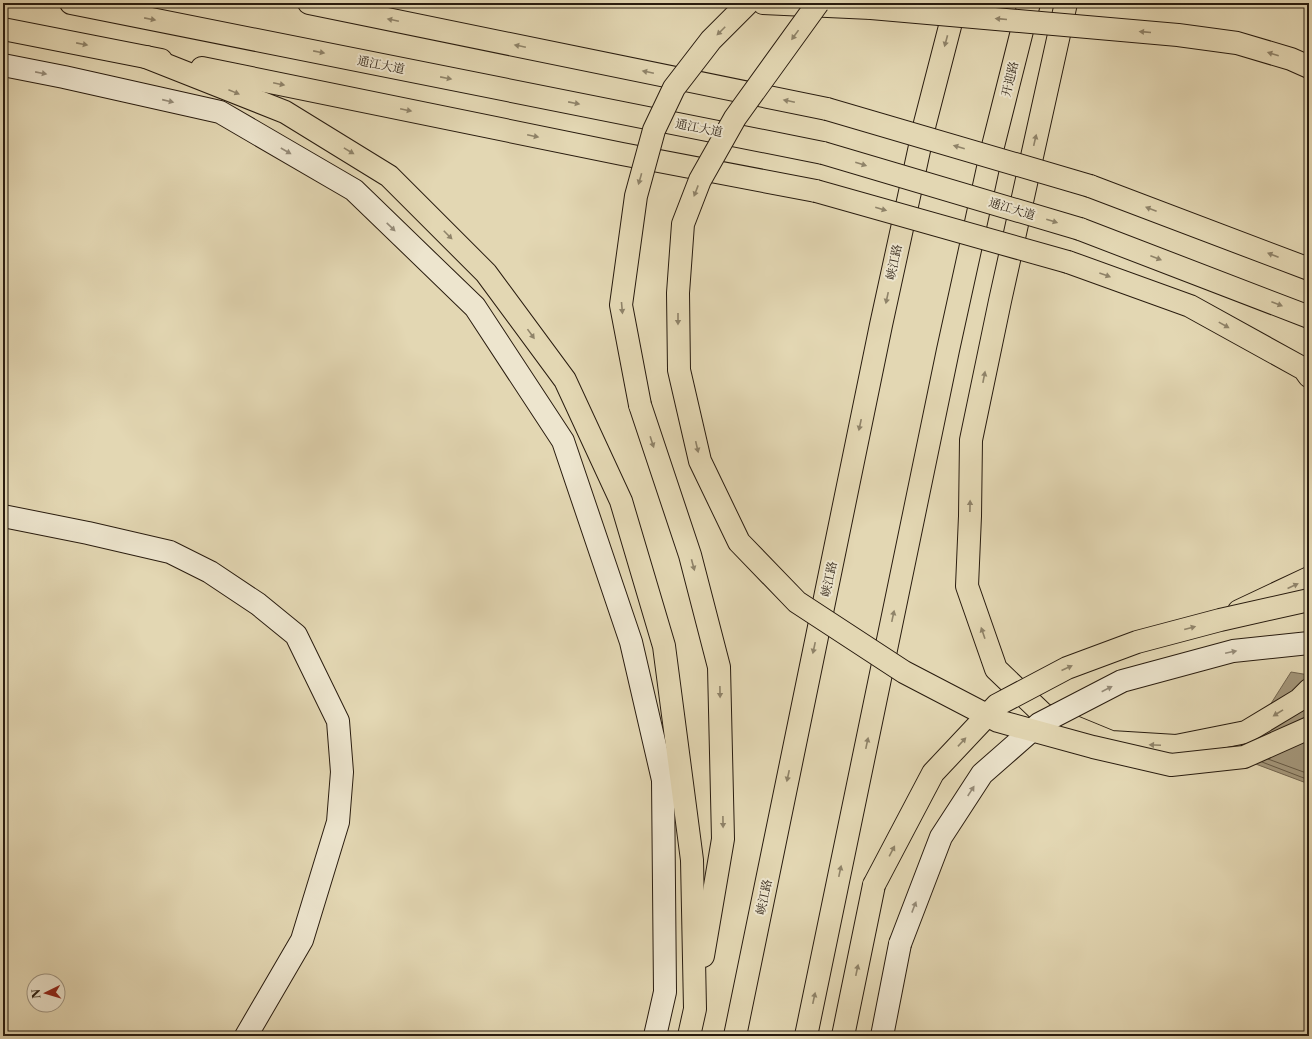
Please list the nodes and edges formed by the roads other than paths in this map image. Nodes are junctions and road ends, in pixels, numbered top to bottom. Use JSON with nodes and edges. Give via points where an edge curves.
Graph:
{"nodes":[{"id":1,"x":71,"y":3,"type":"edge"},
{"id":2,"x":309,"y":3,"type":"edge"},
{"id":3,"x":748,"y":3,"type":"edge"},
{"id":4,"x":763,"y":3,"type":"edge"},
{"id":5,"x":818,"y":3,"type":"edge"},
{"id":6,"x":956,"y":3,"type":"edge"},
{"id":7,"x":1029,"y":3,"type":"edge"},
{"id":8,"x":1066,"y":3,"type":"edge"},
{"id":9,"x":3,"y":29,"type":"edge"},
{"id":10,"x":146,"y":57,"type":"junction"},
{"id":11,"x":3,"y":65,"type":"edge"},
{"id":12,"x":1309,"y":67,"type":"edge"},
{"id":13,"x":1309,"y":269,"type":"edge"},
{"id":14,"x":1309,"y":317,"type":"edge"},
{"id":15,"x":1309,"y":376,"type":"edge"},
{"id":16,"x":3,"y":516,"type":"edge"},
{"id":17,"x":1309,"y":578,"type":"edge"},
{"id":18,"x":1309,"y":600,"type":"edge"},
{"id":19,"x":1220,"y":620,"type":"junction"},
{"id":20,"x":1309,"y":643,"type":"edge"},
{"id":21,"x":1309,"y":690,"type":"edge"},
{"id":22,"x":1309,"y":728,"type":"edge"},
{"id":23,"x":695,"y":1009,"type":"junction"},
{"id":24,"x":246,"y":1036,"type":"edge"},
{"id":25,"x":655,"y":1036,"type":"edge"},
{"id":26,"x":689,"y":1036,"type":"edge"},
{"id":27,"x":735,"y":1036,"type":"edge"},
{"id":28,"x":806,"y":1036,"type":"edge"},
{"id":29,"x":843,"y":1036,"type":"edge"},
{"id":30,"x":882,"y":1036,"type":"edge"}],
"edges":[{"from":1,"to":14,"type":"main road","name":"通江大道","one_way":true,"bridge":true,"via":[[823,153],[1080,229]]},
{"from":13,"to":2,"type":"main road","one_way":true,"bridge":true,"via":[[1090,186],[827,109]]},
{"from":3,"to":23,"type":"main road","one_way":true,"bridge":true,"via":[[711,40],[674,88],[654,130],[636,196],[621,305],[640,405],[690,555],[719,667],[723,839]]},
{"from":12,"to":4,"type":"main road","one_way":true,"bridge":true,"via":[[1237,43],[1178,35],[871,8]]},
{"from":5,"to":22,"type":"main road","one_way":true,"bridge":true,"via":[[735,118],[700,180],[683,224],[678,293],[679,370],[700,461],[740,542],[797,602],[904,672],[998,721],[1171,765],[1244,757]]},
{"from":6,"to":27,"type":"main road","name":"峡江路","one_way":true,"via":[[925,123],[881,325]]},
{"from":28,"to":7,"type":"main road","name":"开迎路","one_way":true,"via":[[948,350],[991,154]]},
{"from":21,"to":8,"type":"main road","one_way":true,"bridge":true,"via":[[1299,700],[1246,732],[1176,746],[1111,742],[1042,714],[996,670],[967,586],[972,440]]},
{"from":9,"to":10,"type":"main road","one_way":true},
{"from":10,"to":15,"type":"main road","one_way":true,"bridge":true,"via":[[816,191],[1068,262],[1190,306],[1304,369]]},
{"from":10,"to":23,"type":"main road","one_way":true,"via":[[285,112],[389,176],[486,273],[565,380],[621,501],[664,646],[692,860]]},
{"from":11,"to":25,"type":"main road","one_way":true,"via":[[220,112],[354,190],[474,307],[563,441],[631,642],[663,780],[665,992]]},
{"from":16,"to":24,"type":"main road","via":[[170,552],[210,572],[258,604],[296,635],[338,721],[342,772],[338,822],[302,940]]},
{"from":19,"to":17,"type":"main road","one_way":true,"bridge":true},
{"from":18,"to":19,"type":"main road","bridge":true},
{"from":29,"to":19,"type":"main road","one_way":true,"bridge":true,"via":[[874,885],[933,773],[997,705],[1067,668],[1137,642]]},
{"from":30,"to":20,"type":"main road","one_way":true,"bridge":true,"via":[[900,944],[941,837],[982,774],[1039,724],[1122,681],[1234,651]]},
{"from":23,"to":26,"type":"main road"}]}
